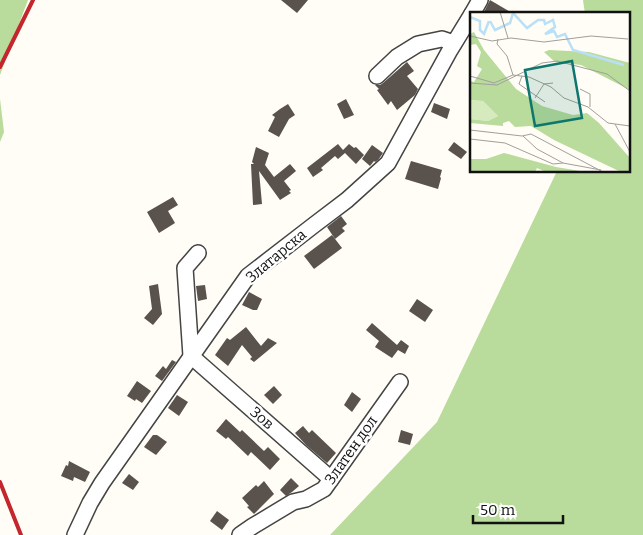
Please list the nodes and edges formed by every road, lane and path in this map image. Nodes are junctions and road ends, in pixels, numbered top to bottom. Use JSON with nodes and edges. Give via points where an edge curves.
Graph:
{"nodes":[{"id":1,"x":480,"y":0,"type":"edge"},
{"id":2,"x":473,"y":12,"type":"edge"},
{"id":3,"x":470,"y":17,"type":"edge"},
{"id":4,"x":454,"y":43,"type":"junction"},
{"id":5,"x":377,"y":76,"type":"dead end"},
{"id":6,"x":198,"y":253,"type":"dead end"},
{"id":7,"x":191,"y":356,"type":"junction"},
{"id":8,"x":400,"y":382,"type":"dead end"},
{"id":9,"x":331,"y":479,"type":"junction"},
{"id":10,"x":75,"y":535,"type":"edge"},
{"id":11,"x":240,"y":535,"type":"edge"}],
"edges":[{"from":1,"to":2,"type":"street","name":"Златарска"},
{"from":3,"to":4,"type":"street","name":"Златарска"},
{"from":4,"to":5,"type":"street","via":[[442,38],[418,44],[397,57]]},
{"from":4,"to":7,"type":"street","name":"Златарска","via":[[388,163],[347,200],[248,276]]},
{"from":6,"to":7,"type":"street","via":[[186,268]]},
{"from":7,"to":9,"type":"street","name":"Зов"},
{"from":7,"to":10,"type":"street","name":"Златарска","via":[[102,483]]},
{"from":8,"to":9,"type":"street","name":"Златен дол"},
{"from":9,"to":11,"type":"street","name":"Златен дол","via":[[324,489],[293,502]]}]}
